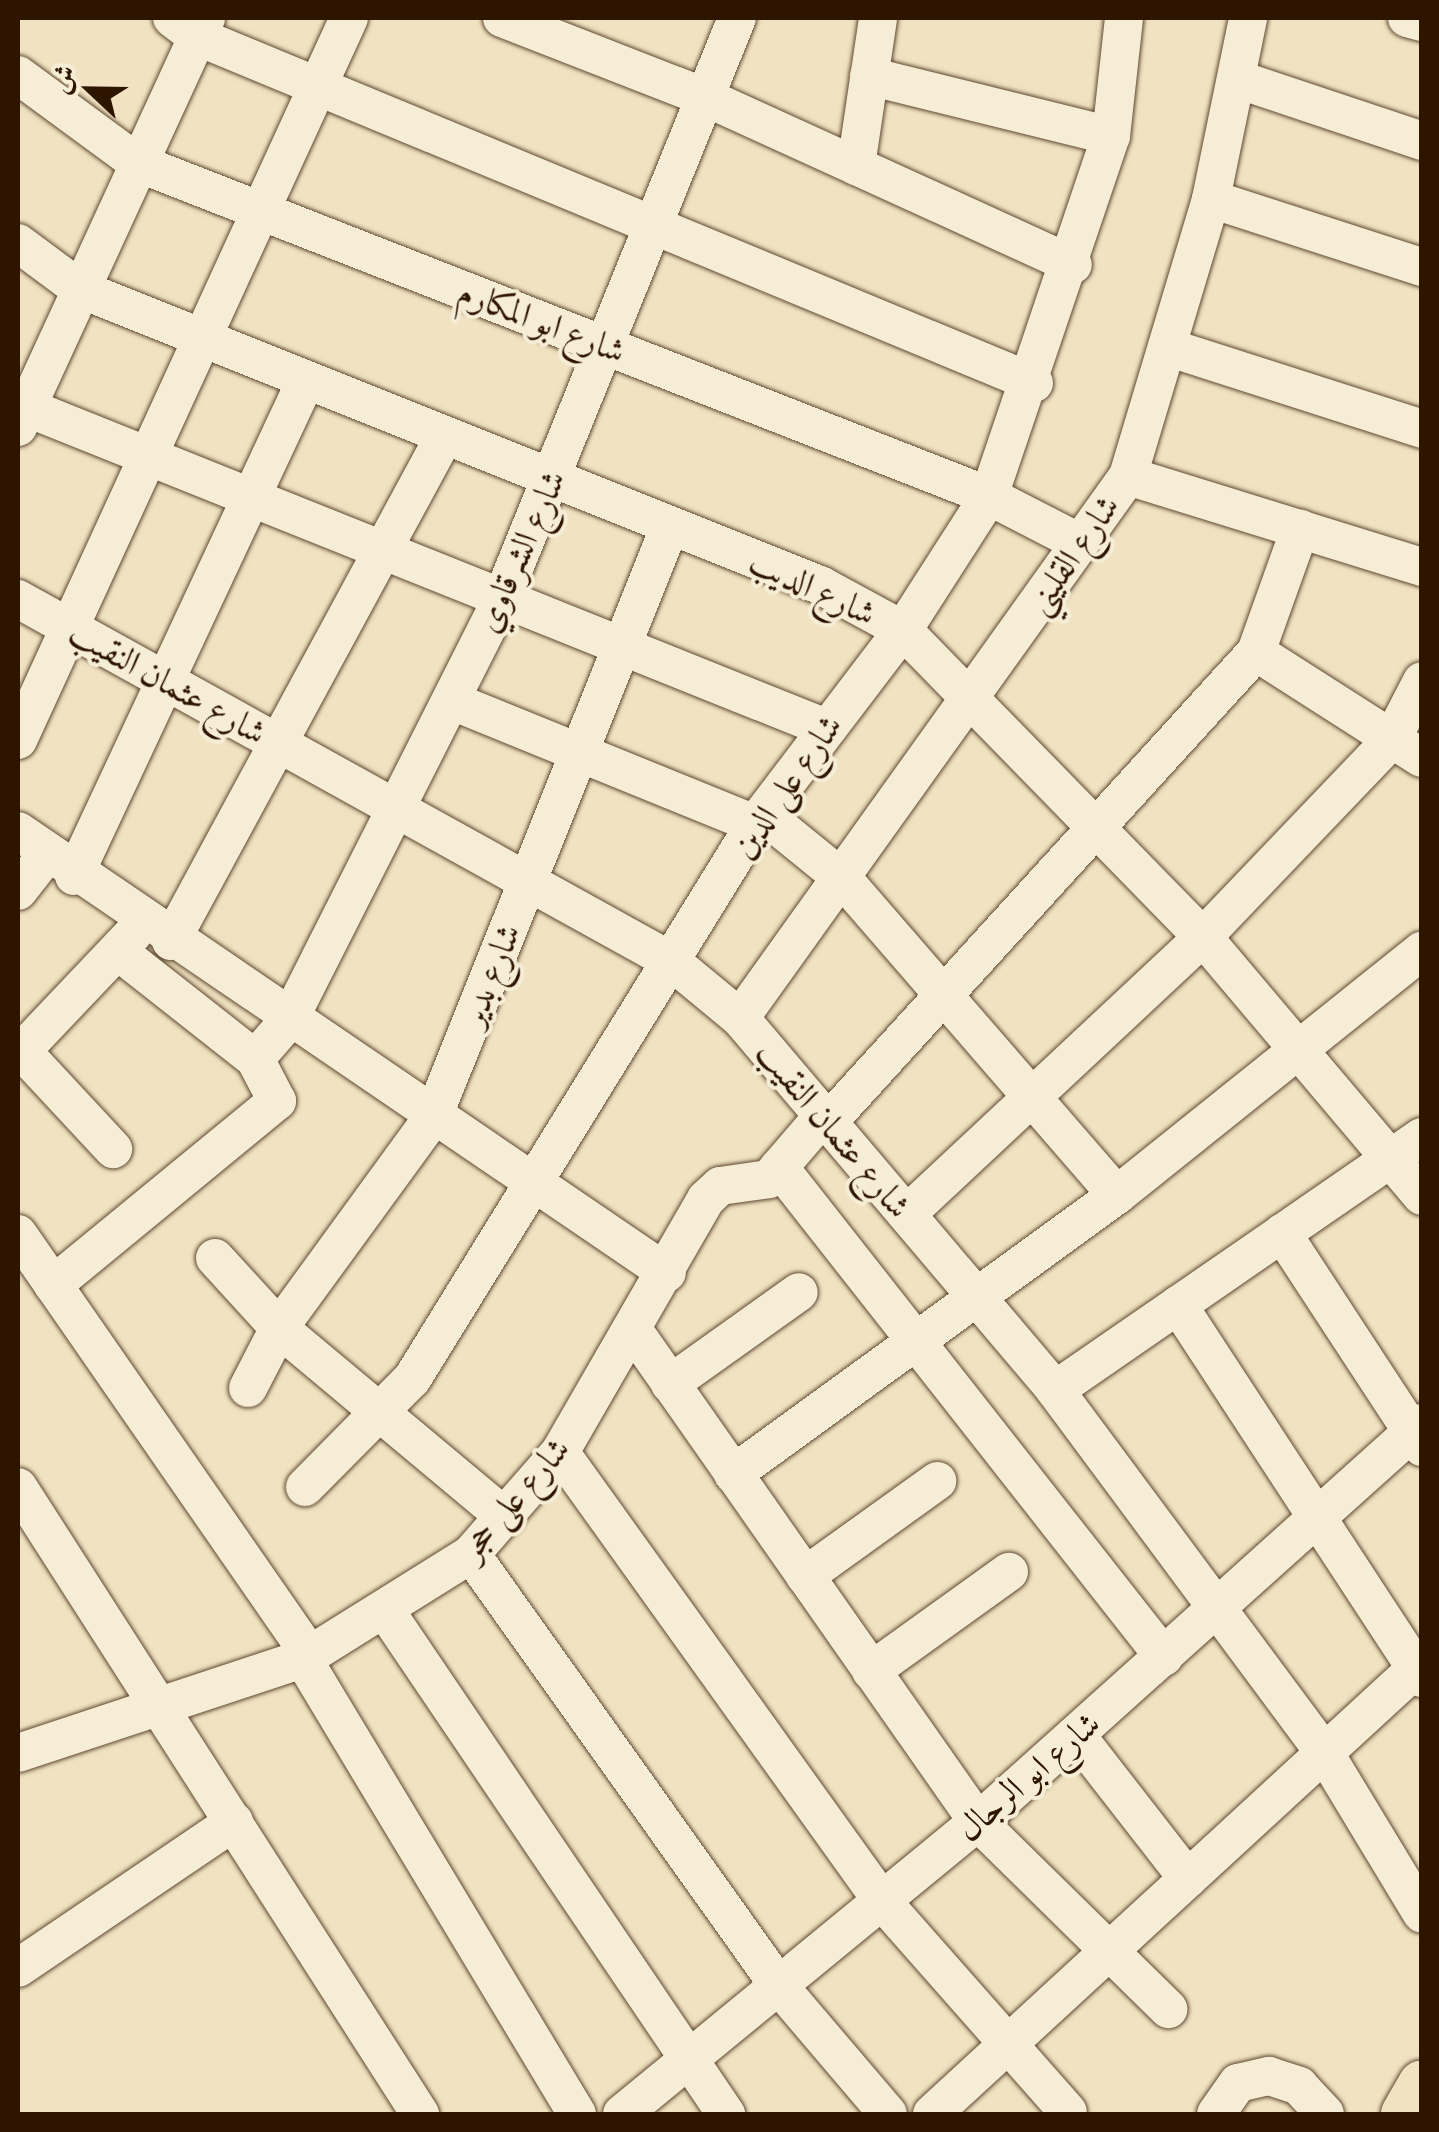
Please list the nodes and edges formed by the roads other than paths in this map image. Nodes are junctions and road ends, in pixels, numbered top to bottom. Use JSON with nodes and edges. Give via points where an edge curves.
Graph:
{"nodes":[{"id":1,"x":349,"y":18,"type":"edge"},
{"id":2,"x":502,"y":18,"type":"edge"},
{"id":3,"x":737,"y":18,"type":"edge"},
{"id":4,"x":878,"y":18,"type":"edge"},
{"id":5,"x":1124,"y":18,"type":"edge"},
{"id":6,"x":1248,"y":18,"type":"edge"},
{"id":7,"x":1406,"y":18,"type":"edge"},
{"id":8,"x":1422,"y":22,"type":"edge"},
{"id":9,"x":191,"y":24,"type":"edge"},
{"id":10,"x":18,"y":75,"type":"edge"},
{"id":11,"x":870,"y":76,"type":"junction"},
{"id":12,"x":1238,"y":78,"type":"junction"},
{"id":13,"x":318,"y":86,"type":"junction"},
{"id":14,"x":706,"y":98,"type":"junction"},
{"id":15,"x":1111,"y":136,"type":"junction"},
{"id":16,"x":1422,"y":141,"type":"edge"},
{"id":17,"x":138,"y":163,"type":"junction"},
{"id":18,"x":856,"y":166,"type":"junction"},
{"id":19,"x":1211,"y":199,"type":"junction"},
{"id":20,"x":261,"y":211,"type":"junction"},
{"id":21,"x":658,"y":228,"type":"junction"},
{"id":22,"x":18,"y":244,"type":"edge"},
{"id":23,"x":1073,"y":265,"type":"junction"},
{"id":24,"x":1422,"y":267,"type":"edge"},
{"id":25,"x":80,"y":289,"type":"junction"},
{"id":26,"x":202,"y":338,"type":"junction"},
{"id":27,"x":608,"y":347,"type":"junction"},
{"id":28,"x":1166,"y":347,"type":"junction"},
{"id":29,"x":306,"y":380,"type":"junction"},
{"id":30,"x":1034,"y":383,"type":"junction"},
{"id":31,"x":20,"y":413,"type":"edge"},
{"id":32,"x":1422,"y":428,"type":"edge"},
{"id":33,"x":446,"y":436,"type":"junction"},
{"id":34,"x":148,"y":456,"type":"junction"},
{"id":35,"x":1128,"y":476,"type":"junction"},
{"id":36,"x":552,"y":478,"type":"junction"},
{"id":37,"x":989,"y":496,"type":"junction"},
{"id":38,"x":250,"y":497,"type":"junction"},
{"id":39,"x":670,"y":526,"type":"junction"},
{"id":40,"x":1300,"y":529,"type":"junction"},
{"id":41,"x":1080,"y":544,"type":"junction"},
{"id":42,"x":383,"y":550,"type":"junction"},
{"id":43,"x":1422,"y":567,"type":"edge"},
{"id":44,"x":502,"y":598,"type":"junction"},
{"id":45,"x":18,"y":599,"type":"edge"},
{"id":46,"x":69,"y":628,"type":"junction"},
{"id":47,"x":902,"y":630,"type":"junction"},
{"id":48,"x":622,"y":646,"type":"junction"},
{"id":49,"x":1256,"y":652,"type":"junction"},
{"id":50,"x":165,"y":681,"type":"junction"},
{"id":51,"x":1422,"y":681,"type":"edge"},
{"id":52,"x":970,"y":699,"type":"junction"},
{"id":53,"x":452,"y":702,"type":"junction"},
{"id":54,"x":826,"y":728,"type":"junction"},
{"id":55,"x":18,"y":740,"type":"edge"},
{"id":56,"x":278,"y":744,"type":"junction"},
{"id":57,"x":1407,"y":748,"type":"edge"},
{"id":58,"x":580,"y":753,"type":"junction"},
{"id":59,"x":400,"y":811,"type":"junction"},
{"id":60,"x":759,"y":819,"type":"junction"},
{"id":61,"x":1096,"y":828,"type":"junction"},
{"id":62,"x":46,"y":854,"type":"edge"},
{"id":63,"x":843,"y":879,"type":"junction"},
{"id":64,"x":528,"y":882,"type":"junction"},
{"id":65,"x":18,"y":890,"type":"edge"},
{"id":66,"x":158,"y":932,"type":"junction"},
{"id":67,"x":1203,"y":937,"type":"junction"},
{"id":68,"x":118,"y":951,"type":"junction"},
{"id":69,"x":1422,"y":951,"type":"edge"},
{"id":70,"x":670,"y":961,"type":"junction"},
{"id":71,"x":944,"y":995,"type":"junction"},
{"id":72,"x":740,"y":1018,"type":"junction"},
{"id":73,"x":289,"y":1020,"type":"junction"},
{"id":74,"x":1303,"y":1049,"type":"junction"},
{"id":75,"x":20,"y":1053,"type":"edge"},
{"id":76,"x":255,"y":1059,"type":"junction"},
{"id":77,"x":1032,"y":1097,"type":"junction"},
{"id":78,"x":434,"y":1116,"type":"junction"},
{"id":79,"x":826,"y":1119,"type":"junction"},
{"id":80,"x":1409,"y":1146,"type":"edge"},
{"id":81,"x":113,"y":1149,"type":"dead end"},
{"id":82,"x":778,"y":1167,"type":"junction"},
{"id":83,"x":533,"y":1183,"type":"junction"},
{"id":84,"x":1117,"y":1195,"type":"junction"},
{"id":85,"x":1422,"y":1196,"type":"edge"},
{"id":86,"x":907,"y":1214,"type":"junction"},
{"id":87,"x":1282,"y":1233,"type":"junction"},
{"id":88,"x":18,"y":1234,"type":"edge"},
{"id":89,"x":215,"y":1258,"type":"dead end"},
{"id":90,"x":667,"y":1273,"type":"junction"},
{"id":91,"x":53,"y":1285,"type":"junction"},
{"id":92,"x":799,"y":1292,"type":"dead end"},
{"id":93,"x":977,"y":1297,"type":"junction"},
{"id":94,"x":1178,"y":1306,"type":"junction"},
{"id":95,"x":279,"y":1328,"type":"junction"},
{"id":96,"x":636,"y":1334,"type":"junction"},
{"id":97,"x":916,"y":1342,"type":"junction"},
{"id":98,"x":670,"y":1384,"type":"junction"},
{"id":99,"x":248,"y":1388,"type":"dead end"},
{"id":100,"x":1056,"y":1390,"type":"junction"},
{"id":101,"x":379,"y":1412,"type":"junction"},
{"id":102,"x":1418,"y":1434,"type":"edge"},
{"id":103,"x":560,"y":1452,"type":"junction"},
{"id":104,"x":733,"y":1474,"type":"junction"},
{"id":105,"x":937,"y":1481,"type":"dead end"},
{"id":106,"x":18,"y":1487,"type":"edge"},
{"id":107,"x":305,"y":1487,"type":"dead end"},
{"id":108,"x":505,"y":1517,"type":"junction"},
{"id":109,"x":1317,"y":1518,"type":"junction"},
{"id":110,"x":470,"y":1554,"type":"junction"},
{"id":111,"x":1009,"y":1572,"type":"dead end"},
{"id":112,"x":805,"y":1576,"type":"junction"},
{"id":113,"x":1218,"y":1608,"type":"junction"},
{"id":114,"x":385,"y":1610,"type":"junction"},
{"id":115,"x":307,"y":1657,"type":"junction"},
{"id":116,"x":1164,"y":1657,"type":"junction"},
{"id":117,"x":1419,"y":1670,"type":"edge"},
{"id":118,"x":872,"y":1671,"type":"junction"},
{"id":119,"x":161,"y":1706,"type":"junction"},
{"id":120,"x":1076,"y":1735,"type":"junction"},
{"id":121,"x":23,"y":1742,"type":"edge"},
{"id":122,"x":1324,"y":1752,"type":"junction"},
{"id":123,"x":234,"y":1822,"type":"junction"},
{"id":124,"x":978,"y":1822,"type":"junction"},
{"id":125,"x":1188,"y":1879,"type":"junction"},
{"id":126,"x":882,"y":1901,"type":"junction"},
{"id":127,"x":1422,"y":1914,"type":"edge"},
{"id":128,"x":1111,"y":1949,"type":"junction"},
{"id":129,"x":20,"y":1960,"type":"edge"},
{"id":130,"x":779,"y":1986,"type":"junction"},
{"id":131,"x":1168,"y":2009,"type":"dead end"},
{"id":132,"x":1008,"y":2044,"type":"junction"},
{"id":133,"x":688,"y":2060,"type":"junction"},
{"id":134,"x":1422,"y":2084,"type":"edge"},
{"id":135,"x":1068,"y":2112,"type":"edge"},
{"id":136,"x":420,"y":2114,"type":"edge"},
{"id":137,"x":577,"y":2114,"type":"edge"},
{"id":138,"x":622,"y":2114,"type":"edge"},
{"id":139,"x":726,"y":2114,"type":"edge"},
{"id":140,"x":888,"y":2114,"type":"edge"},
{"id":141,"x":932,"y":2114,"type":"edge"},
{"id":142,"x":1216,"y":2114,"type":"edge"},
{"id":143,"x":1324,"y":2114,"type":"edge"},
{"id":144,"x":1405,"y":2114,"type":"edge"}],
"edges":[{"from":1,"to":13,"type":"street"},
{"from":2,"to":14,"type":"street"},
{"from":3,"to":14,"type":"street","name":"شارع الشرقاوي"},
{"from":4,"to":11,"type":"street"},
{"from":5,"to":15,"type":"street","name":"شارع على الدين"},
{"from":6,"to":12,"type":"street","name":"شارع القليني"},
{"from":7,"to":8,"type":"street"},
{"from":9,"to":13,"type":"street"},
{"from":9,"to":17,"type":"street"},
{"from":10,"to":17,"type":"street","name":"شارع ابو المكارم"},
{"from":11,"to":15,"type":"street"},
{"from":11,"to":18,"type":"street"},
{"from":12,"to":16,"type":"street"},
{"from":12,"to":19,"type":"street","name":"شارع القليني"},
{"from":13,"to":20,"type":"street"},
{"from":13,"to":21,"type":"street"},
{"from":14,"to":18,"type":"street"},
{"from":14,"to":21,"type":"street","name":"شارع الشرقاوي"},
{"from":15,"to":23,"type":"street","name":"شارع على الدين"},
{"from":17,"to":20,"type":"street","name":"شارع ابو المكارم"},
{"from":17,"to":25,"type":"street"},
{"from":18,"to":23,"type":"street"},
{"from":19,"to":24,"type":"street"},
{"from":19,"to":28,"type":"street","name":"شارع القليني"},
{"from":20,"to":26,"type":"street"},
{"from":20,"to":27,"type":"street","name":"شارع ابو المكارم"},
{"from":21,"to":27,"type":"street","name":"شارع الشرقاوي"},
{"from":21,"to":30,"type":"street"},
{"from":22,"to":25,"type":"street","name":"شارع الديب"},
{"from":23,"to":30,"type":"street","name":"شارع على الدين"},
{"from":25,"to":26,"type":"street","name":"شارع الديب"},
{"from":25,"to":31,"type":"street"},
{"from":26,"to":29,"type":"street","name":"شارع الديب"},
{"from":26,"to":34,"type":"street"},
{"from":27,"to":36,"type":"street","name":"شارع الشرقاوي"},
{"from":27,"to":37,"type":"street","name":"شارع ابو المكارم"},
{"from":28,"to":32,"type":"street"},
{"from":28,"to":35,"type":"street","name":"شارع القليني"},
{"from":29,"to":33,"type":"street","name":"شارع الديب"},
{"from":29,"to":38,"type":"street"},
{"from":30,"to":37,"type":"street","name":"شارع على الدين"},
{"from":31,"to":34,"type":"street"},
{"from":33,"to":36,"type":"street","name":"شارع الديب"},
{"from":33,"to":42,"type":"street"},
{"from":34,"to":38,"type":"street"},
{"from":34,"to":46,"type":"street"},
{"from":35,"to":40,"type":"street"},
{"from":35,"to":41,"type":"street","name":"شارع القليني"},
{"from":36,"to":39,"type":"street","name":"شارع الديب"},
{"from":36,"to":44,"type":"street","name":"شارع الشرقاوي"},
{"from":37,"to":41,"type":"street","name":"شارع ابو المكارم"},
{"from":37,"to":47,"type":"street","name":"شارع على الدين"},
{"from":38,"to":42,"type":"street"},
{"from":38,"to":50,"type":"street"},
{"from":39,"to":47,"type":"street","name":"شارع الديب"},
{"from":39,"to":48,"type":"street","name":"شارع بدير"},
{"from":40,"to":43,"type":"street"},
{"from":40,"to":49,"type":"street"},
{"from":41,"to":52,"type":"street","name":"شارع القليني"},
{"from":42,"to":44,"type":"street"},
{"from":42,"to":56,"type":"street"},
{"from":44,"to":48,"type":"street"},
{"from":44,"to":53,"type":"street","name":"شارع الشرقاوي"},
{"from":45,"to":46,"type":"street","name":"شارع عثمان النقيب"},
{"from":46,"to":50,"type":"street","name":"شارع عثمان النقيب"},
{"from":46,"to":55,"type":"street"},
{"from":47,"to":52,"type":"street","name":"شارع الديب"},
{"from":47,"to":54,"type":"street","name":"شارع على الدين"},
{"from":48,"to":54,"type":"street"},
{"from":48,"to":58,"type":"street","name":"شارع بدير"},
{"from":49,"to":57,"type":"street"},
{"from":49,"to":61,"type":"street","name":"شارع على حجر"},
{"from":50,"to":56,"type":"street","name":"شارع عثمان النقيب"},
{"from":50,"to":62,"type":"street"},
{"from":51,"to":57,"type":"street"},
{"from":52,"to":61,"type":"street","name":"شارع الديب"},
{"from":52,"to":63,"type":"street","name":"شارع القليني"},
{"from":53,"to":58,"type":"street"},
{"from":53,"to":59,"type":"street","name":"شارع الشرقاوي"},
{"from":54,"to":60,"type":"street","name":"شارع على الدين"},
{"from":56,"to":59,"type":"street","name":"شارع عثمان النقيب"},
{"from":56,"to":66,"type":"street"},
{"from":57,"to":67,"type":"street"},
{"from":58,"to":60,"type":"street"},
{"from":58,"to":64,"type":"street","name":"شارع بدير"},
{"from":59,"to":64,"type":"street","name":"شارع عثمان النقيب"},
{"from":59,"to":73,"type":"street","name":"شارع الشرقاوي"},
{"from":60,"to":63,"type":"street"},
{"from":60,"to":70,"type":"street","name":"شارع على الدين"},
{"from":61,"to":67,"type":"street","name":"شارع الديب"},
{"from":61,"to":71,"type":"street","name":"شارع على حجر"},
{"from":62,"to":65,"type":"street"},
{"from":62,"to":66,"type":"street"},
{"from":63,"to":71,"type":"street"},
{"from":63,"to":72,"type":"street","name":"شارع القليني"},
{"from":64,"to":70,"type":"street","name":"شارع عثمان النقيب"},
{"from":64,"to":78,"type":"street","name":"شارع بدير"},
{"from":66,"to":68,"type":"street"},
{"from":66,"to":73,"type":"street"},
{"from":67,"to":74,"type":"street","name":"شارع الديب"},
{"from":67,"to":77,"type":"street"},
{"from":68,"to":75,"type":"street"},
{"from":68,"to":76,"type":"street"},
{"from":69,"to":74,"type":"street"},
{"from":70,"to":72,"type":"street","name":"شارع عثمان النقيب"},
{"from":70,"to":83,"type":"street","name":"شارع على الدين"},
{"from":71,"to":77,"type":"street"},
{"from":71,"to":79,"type":"street","name":"شارع على حجر"},
{"from":72,"to":79,"type":"street","name":"شارع عثمان النقيب"},
{"from":73,"to":76,"type":"street","name":"شارع الشرقاوي"},
{"from":73,"to":78,"type":"street"},
{"from":74,"to":80,"type":"street","name":"شارع الديب"},
{"from":74,"to":84,"type":"street"},
{"from":75,"to":81,"type":"street"},
{"from":76,"to":91,"type":"street","via":[[276,1085],[269,1116]]},
{"from":77,"to":84,"type":"street"},
{"from":77,"to":86,"type":"street"},
{"from":78,"to":83,"type":"street"},
{"from":78,"to":95,"type":"street","name":"شارع بدير"},
{"from":79,"to":82,"type":"street","name":"شارع على حجر"},
{"from":79,"to":86,"type":"street","name":"شارع عثمان النقيب"},
{"from":80,"to":85,"type":"street","name":"شارع الديب"},
{"from":80,"to":87,"type":"street"},
{"from":82,"to":90,"type":"street","name":"شارع على حجر","via":[[754,1185],[720,1186]]},
{"from":82,"to":97,"type":"street"},
{"from":83,"to":90,"type":"street"},
{"from":83,"to":101,"type":"street","name":"شارع على الدين","via":[[412,1378]]},
{"from":84,"to":93,"type":"street"},
{"from":86,"to":93,"type":"street","name":"شارع عثمان النقيب"},
{"from":87,"to":94,"type":"street"},
{"from":87,"to":102,"type":"street"},
{"from":88,"to":91,"type":"street"},
{"from":89,"to":95,"type":"street"},
{"from":90,"to":96,"type":"street","name":"شارع على حجر"},
{"from":91,"to":115,"type":"street"},
{"from":92,"to":98,"type":"street"},
{"from":93,"to":97,"type":"street"},
{"from":93,"to":100,"type":"street","name":"شارع عثمان النقيب"},
{"from":94,"to":100,"type":"street"},
{"from":94,"to":109,"type":"street"},
{"from":95,"to":99,"type":"street","name":"شارع بدير"},
{"from":95,"to":101,"type":"street"},
{"from":96,"to":98,"type":"street"},
{"from":96,"to":103,"type":"street","name":"شارع على حجر"},
{"from":97,"to":104,"type":"street"},
{"from":97,"to":116,"type":"street"},
{"from":98,"to":104,"type":"street"},
{"from":100,"to":113,"type":"street","name":"شارع عثمان النقيب"},
{"from":101,"to":107,"type":"street","name":"شارع على الدين"},
{"from":101,"to":108,"type":"street"},
{"from":102,"to":109,"type":"street","name":"شارع ابو الرجال"},
{"from":103,"to":108,"type":"street","name":"شارع على حجر"},
{"from":103,"to":126,"type":"street"},
{"from":104,"to":112,"type":"street"},
{"from":105,"to":112,"type":"street"},
{"from":106,"to":119,"type":"street"},
{"from":108,"to":110,"type":"street","name":"شارع على حجر"},
{"from":109,"to":113,"type":"street","name":"شارع ابو الرجال"},
{"from":109,"to":117,"type":"street"},
{"from":110,"to":114,"type":"street","name":"شارع على حجر"},
{"from":110,"to":130,"type":"street"},
{"from":111,"to":118,"type":"street"},
{"from":112,"to":118,"type":"street"},
{"from":113,"to":116,"type":"street","name":"شارع ابو الرجال"},
{"from":113,"to":122,"type":"street","name":"شارع عثمان النقيب"},
{"from":114,"to":115,"type":"street","name":"شارع على حجر"},
{"from":114,"to":133,"type":"street"},
{"from":115,"to":119,"type":"street","name":"شارع على حجر"},
{"from":115,"to":137,"type":"street"},
{"from":116,"to":120,"type":"street","name":"شارع ابو الرجال"},
{"from":117,"to":122,"type":"street"},
{"from":118,"to":124,"type":"street"},
{"from":119,"to":121,"type":"street","name":"شارع على حجر"},
{"from":119,"to":123,"type":"street"},
{"from":120,"to":124,"type":"street","name":"شارع ابو الرجال"},
{"from":120,"to":125,"type":"street"},
{"from":122,"to":125,"type":"street"},
{"from":122,"to":127,"type":"street","name":"شارع عثمان النقيب"},
{"from":123,"to":129,"type":"street"},
{"from":123,"to":136,"type":"street"},
{"from":124,"to":126,"type":"street","name":"شارع ابو الرجال"},
{"from":124,"to":128,"type":"street"},
{"from":125,"to":128,"type":"street"},
{"from":126,"to":130,"type":"street","name":"شارع ابو الرجال"},
{"from":126,"to":132,"type":"street"},
{"from":128,"to":131,"type":"street"},
{"from":128,"to":132,"type":"street"},
{"from":130,"to":133,"type":"street","name":"شارع ابو الرجال"},
{"from":130,"to":140,"type":"street"},
{"from":132,"to":135,"type":"street"},
{"from":132,"to":141,"type":"street"},
{"from":133,"to":138,"type":"street","name":"شارع ابو الرجال"},
{"from":133,"to":139,"type":"street"},
{"from":134,"to":144,"type":"main road"},
{"from":142,"to":143,"type":"street","via":[[1238,2083],[1269,2076],[1298,2086]]}]}
